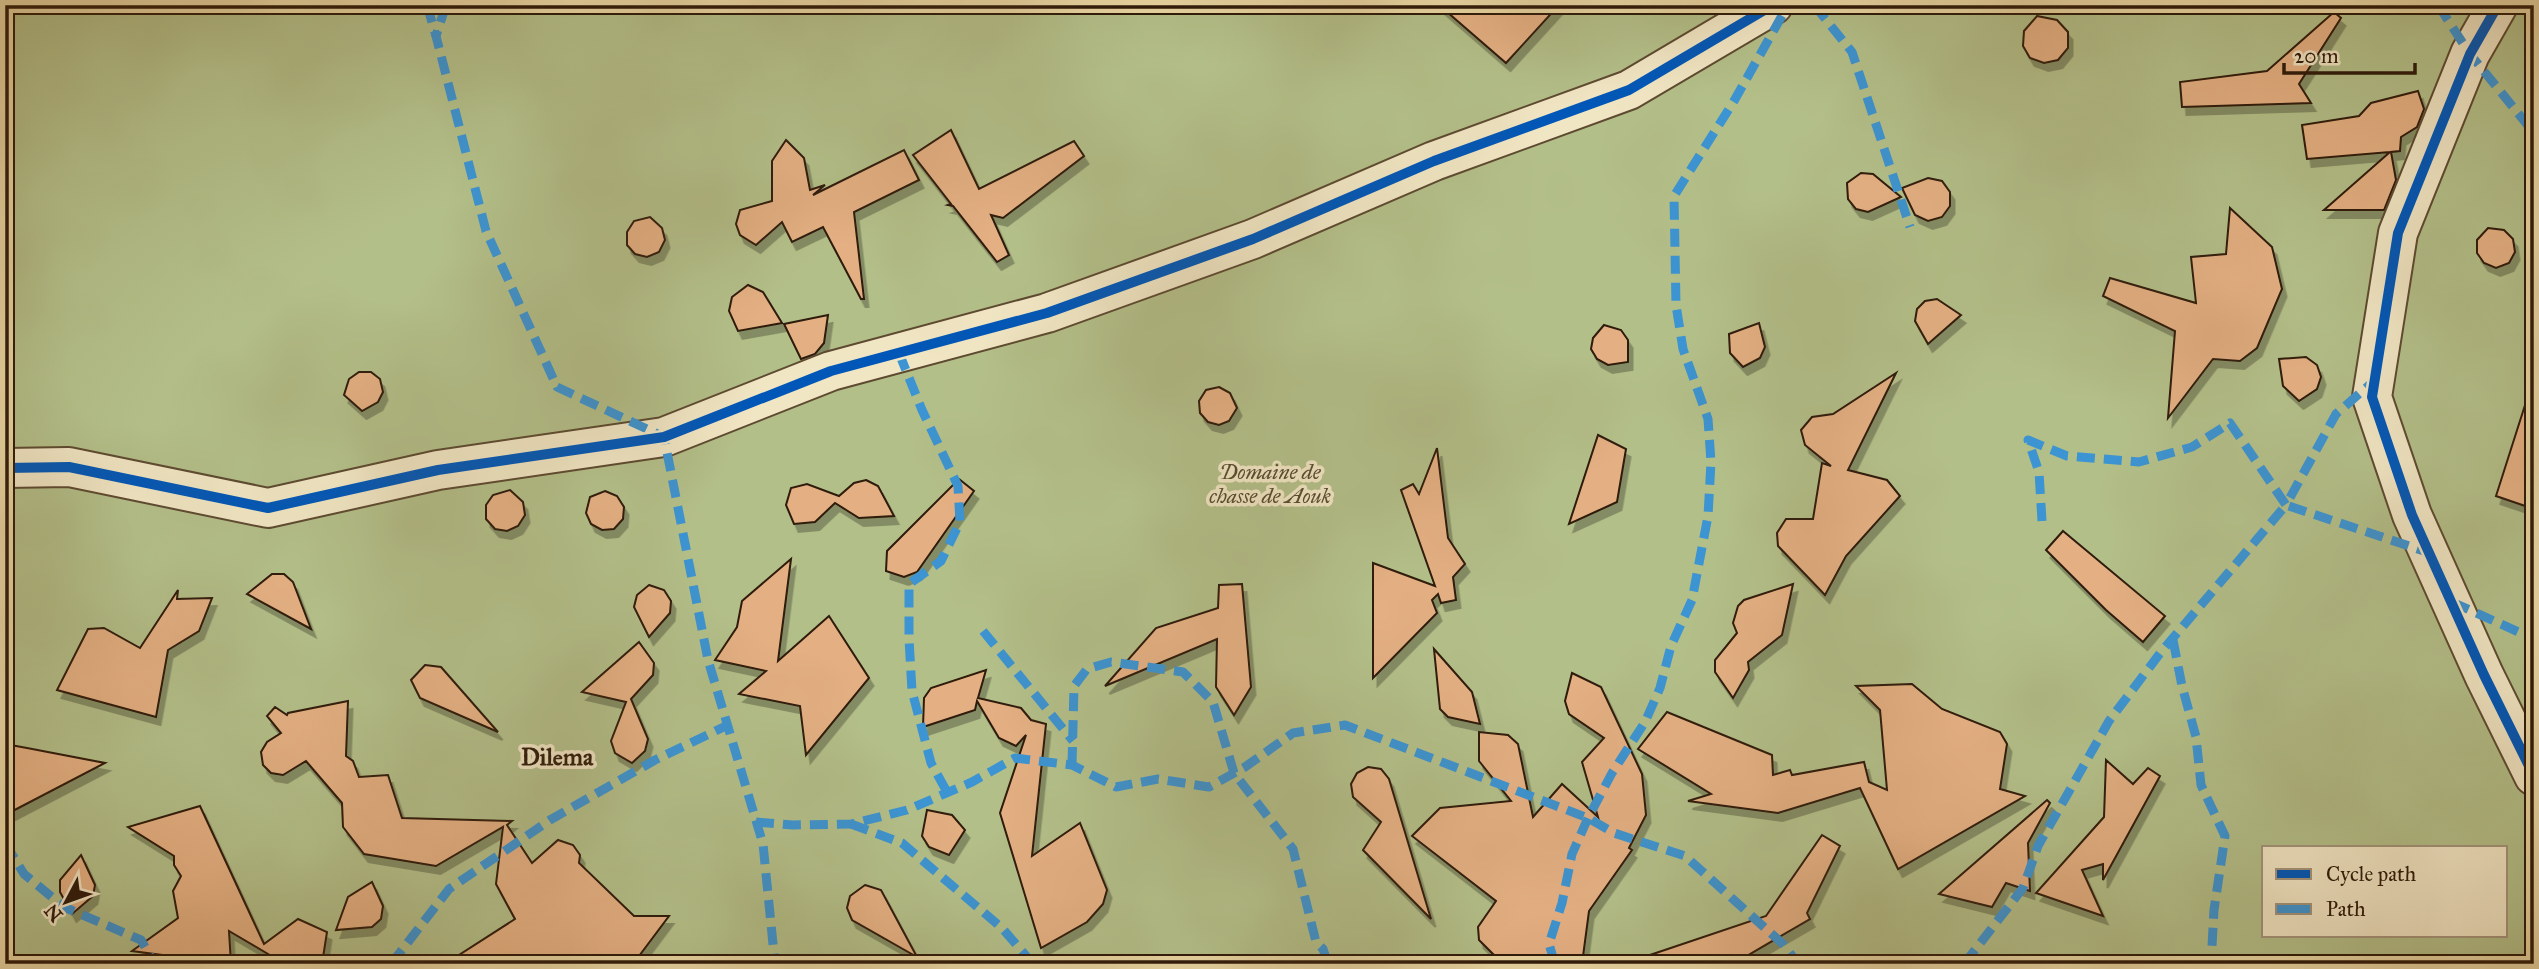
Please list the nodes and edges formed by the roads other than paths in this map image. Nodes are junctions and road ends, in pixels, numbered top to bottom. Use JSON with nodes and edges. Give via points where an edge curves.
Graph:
{"nodes":[{"id":1,"x":1773,"y":5,"type":"edge"},
{"id":2,"x":2498,"y":5,"type":"edge"},
{"id":3,"x":5,"y":468,"type":"edge"},
{"id":4,"x":2534,"y":776,"type":"edge"}],
"edges":[{"from":1,"to":3,"type":"street","via":[[1629,90],[1434,161],[1253,239],[1047,313],[831,371],[664,437],[438,471],[268,508],[69,467]]},
{"from":2,"to":4,"type":"street","via":[[2470,54],[2398,233],[2372,397],[2412,515]]}]}
